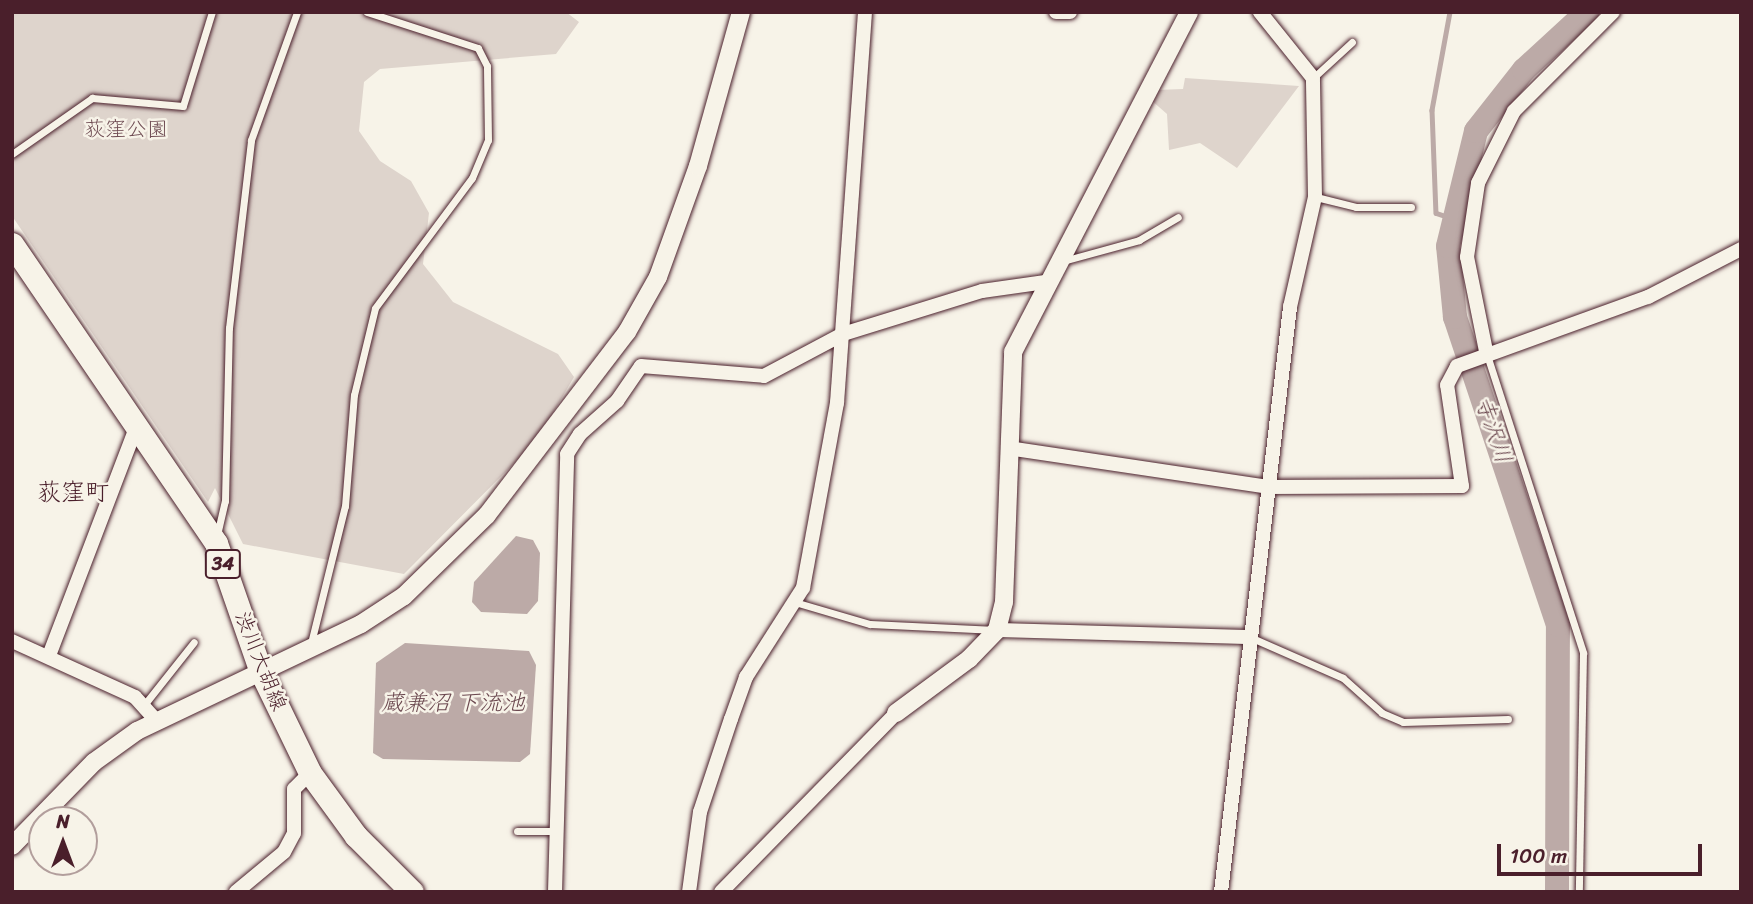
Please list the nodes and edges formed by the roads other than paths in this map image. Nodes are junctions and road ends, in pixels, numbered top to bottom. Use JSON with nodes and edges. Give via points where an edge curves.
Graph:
{"nodes":[{"id":1,"x":212,"y":12,"type":"edge"},
{"id":2,"x":297,"y":12,"type":"edge"},
{"id":3,"x":367,"y":12,"type":"edge"},
{"id":4,"x":741,"y":12,"type":"edge"},
{"id":5,"x":865,"y":12,"type":"edge"},
{"id":6,"x":1056,"y":12,"type":"edge"},
{"id":7,"x":1070,"y":12,"type":"edge"},
{"id":8,"x":1189,"y":12,"type":"edge"},
{"id":9,"x":1261,"y":12,"type":"edge"},
{"id":10,"x":1613,"y":12,"type":"edge"},
{"id":11,"x":1352,"y":42,"type":"dead end"},
{"id":12,"x":1313,"y":78,"type":"junction"},
{"id":13,"x":12,"y":154,"type":"edge"},
{"id":14,"x":1315,"y":197,"type":"junction"},
{"id":15,"x":1411,"y":207,"type":"dead end"},
{"id":16,"x":1178,"y":217,"type":"dead end"},
{"id":17,"x":12,"y":244,"type":"edge"},
{"id":18,"x":1741,"y":249,"type":"edge"},
{"id":19,"x":1056,"y":262,"type":"junction"},
{"id":20,"x":1045,"y":282,"type":"junction"},
{"id":21,"x":843,"y":334,"type":"junction"},
{"id":22,"x":1482,"y":353,"type":"junction"},
{"id":23,"x":561,"y":419,"type":"junction"},
{"id":24,"x":138,"y":422,"type":"junction"},
{"id":25,"x":580,"y":433,"type":"junction"},
{"id":26,"x":1008,"y":449,"type":"junction"},
{"id":27,"x":1268,"y":487,"type":"junction"},
{"id":28,"x":216,"y":543,"type":"junction"},
{"id":29,"x":798,"y":603,"type":"junction"},
{"id":30,"x":997,"y":630,"type":"junction"},
{"id":31,"x":1248,"y":636,"type":"junction"},
{"id":32,"x":12,"y":641,"type":"edge"},
{"id":33,"x":194,"y":642,"type":"dead end"},
{"id":34,"x":309,"y":651,"type":"junction"},
{"id":35,"x":50,"y":653,"type":"junction"},
{"id":36,"x":261,"y":671,"type":"junction"},
{"id":37,"x":150,"y":712,"type":"junction"},
{"id":38,"x":896,"y":713,"type":"joint"},
{"id":39,"x":1508,"y":719,"type":"dead end"},
{"id":40,"x":310,"y":774,"type":"junction"},
{"id":41,"x":517,"y":831,"type":"dead end"},
{"id":42,"x":557,"y":831,"type":"junction"},
{"id":43,"x":12,"y":846,"type":"edge"},
{"id":44,"x":407,"y":890,"type":"edge"},
{"id":45,"x":236,"y":892,"type":"edge"},
{"id":46,"x":555,"y":892,"type":"edge"},
{"id":47,"x":689,"y":892,"type":"edge"},
{"id":48,"x":721,"y":892,"type":"edge"},
{"id":49,"x":1221,"y":892,"type":"edge"},
{"id":50,"x":1579,"y":892,"type":"edge"}],
"edges":[{"from":1,"to":13,"type":"lane","via":[[183,106],[92,98]]},
{"from":2,"to":28,"type":"lane","via":[[251,140],[229,328],[225,501]]},
{"from":3,"to":34,"type":"lane","via":[[478,48],[487,66],[489,129],[472,178],[374,308],[354,395],[345,506]]},
{"from":4,"to":23,"type":"street","via":[[698,166],[657,277],[627,332]]},
{"from":5,"to":21,"type":"street"},
{"from":6,"to":7,"type":"street"},
{"from":8,"to":19,"type":"street"},
{"from":9,"to":12,"type":"street"},
{"from":10,"to":22,"type":"street","via":[[1522,101],[1478,183],[1467,257]]},
{"from":11,"to":12,"type":"lane"},
{"from":12,"to":14,"type":"street"},
{"from":14,"to":15,"type":"lane","via":[[1356,207]]},
{"from":14,"to":27,"type":"street","via":[[1290,307]]},
{"from":16,"to":19,"type":"lane","via":[[1139,240]]},
{"from":17,"to":24,"type":"main road","name":"渋川大胡線","number":"34"},
{"from":18,"to":22,"type":"street","via":[[1648,297]]},
{"from":19,"to":20,"type":"street"},
{"from":20,"to":21,"type":"street","via":[[982,291]]},
{"from":20,"to":26,"type":"street","via":[[1013,352]]},
{"from":21,"to":25,"type":"street","via":[[764,376],[641,366],[617,401]]},
{"from":21,"to":29,"type":"street","via":[[837,403]]},
{"from":22,"to":27,"type":"street","via":[[1457,366],[1447,385],[1462,486]]},
{"from":22,"to":50,"type":"lane","via":[[1583,653]]},
{"from":23,"to":25,"type":"street"},
{"from":23,"to":34,"type":"street","via":[[487,515],[404,596]]},
{"from":24,"to":28,"type":"main road","name":"渋川大胡線","number":"34"},
{"from":24,"to":35,"type":"street"},
{"from":25,"to":42,"type":"street","via":[[567,454]]},
{"from":26,"to":27,"type":"street"},
{"from":26,"to":30,"type":"street","via":[[1004,602]]},
{"from":27,"to":31,"type":"street"},
{"from":28,"to":36,"type":"main road","name":"渋川大胡線","number":"34"},
{"from":29,"to":30,"type":"lane","via":[[870,624]]},
{"from":29,"to":47,"type":"street","via":[[746,677],[700,812]]},
{"from":30,"to":31,"type":"street"},
{"from":30,"to":38,"type":"street","via":[[969,659]]},
{"from":31,"to":39,"type":"lane","via":[[1343,678],[1382,713],[1403,722]]},
{"from":31,"to":49,"type":"street"},
{"from":32,"to":35,"type":"street"},
{"from":33,"to":37,"type":"lane"},
{"from":34,"to":36,"type":"street"},
{"from":35,"to":37,"type":"street"},
{"from":36,"to":37,"type":"street"},
{"from":36,"to":40,"type":"main road","name":"渋川大胡線","number":"34"},
{"from":37,"to":43,"type":"street"},
{"from":38,"to":48,"type":"street"},
{"from":40,"to":44,"type":"main road","name":"渋川大胡線","number":"34","via":[[356,836]]},
{"from":40,"to":45,"type":"street","via":[[294,789],[294,834],[284,852]]},
{"from":41,"to":42,"type":"lane"},
{"from":42,"to":46,"type":"street"}]}
